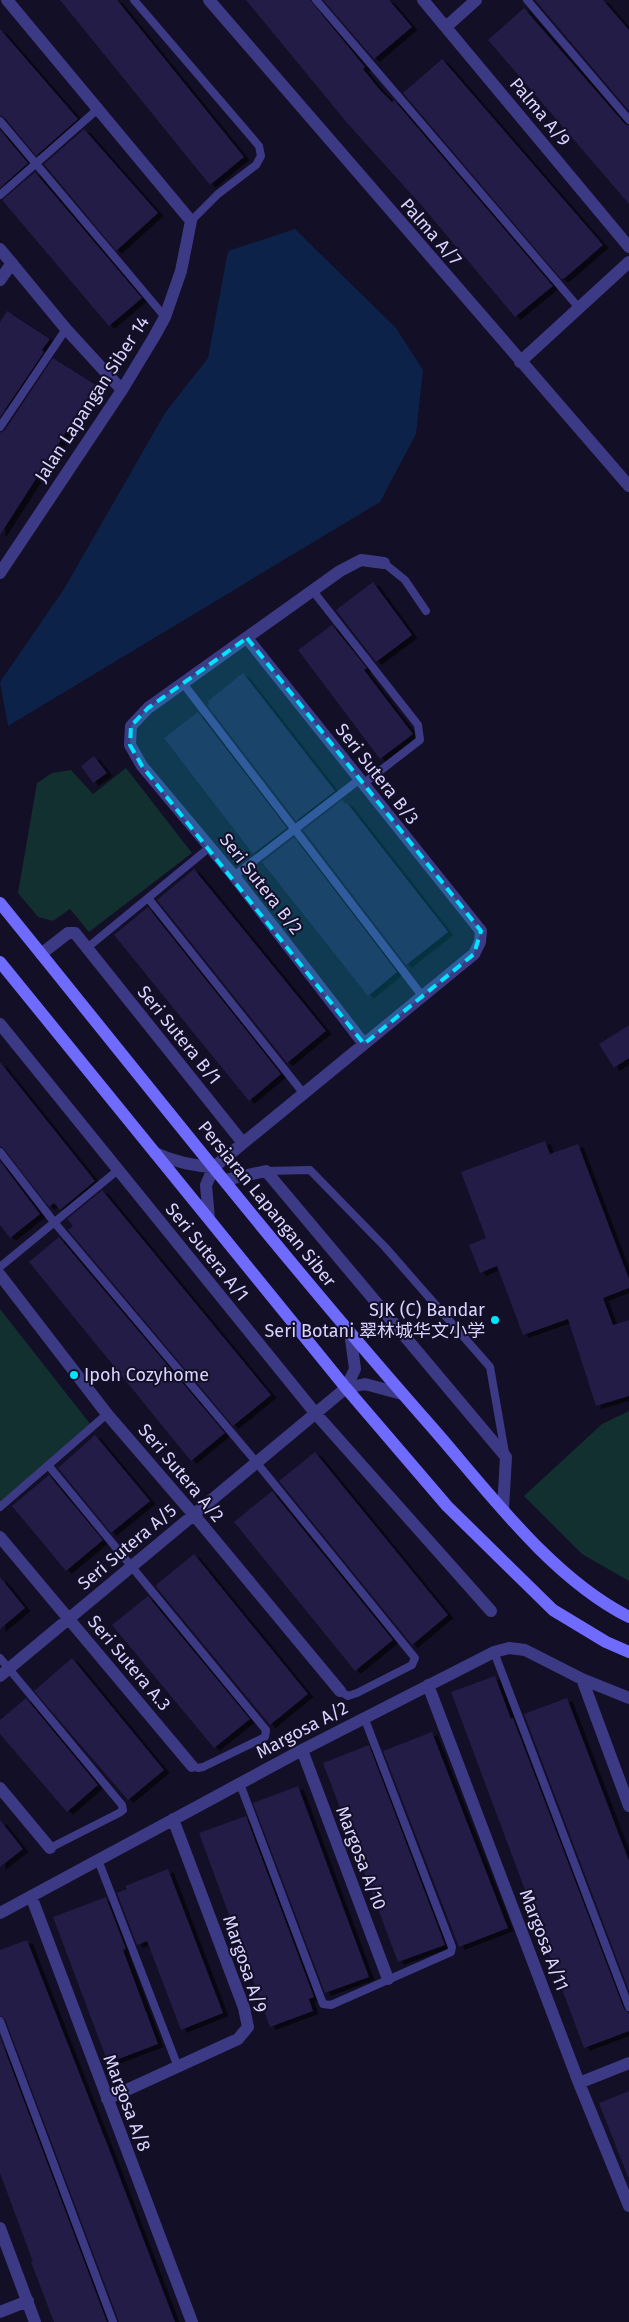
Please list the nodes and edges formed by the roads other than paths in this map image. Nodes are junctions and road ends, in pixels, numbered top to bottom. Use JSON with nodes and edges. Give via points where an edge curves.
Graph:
{"nodes":[{"id":1,"x":134,"y":0,"type":"edge"},
{"id":2,"x":209,"y":0,"type":"edge"},
{"id":3,"x":316,"y":0,"type":"edge"},
{"id":4,"x":422,"y":0,"type":"edge"},
{"id":5,"x":476,"y":0,"type":"edge"},
{"id":6,"x":527,"y":0,"type":"edge"},
{"id":7,"x":12,"y":2,"type":"edge"},
{"id":8,"x":446,"y":27,"type":"junction"},
{"id":9,"x":99,"y":108,"type":"junction"},
{"id":10,"x":629,"y":120,"type":"edge"},
{"id":11,"x":0,"y":121,"type":"edge"},
{"id":12,"x":37,"y":163,"type":"junction"},
{"id":13,"x":0,"y":195,"type":"edge"},
{"id":14,"x":191,"y":222,"type":"junction"},
{"id":15,"x":629,"y":247,"type":"edge"},
{"id":16,"x":0,"y":249,"type":"edge"},
{"id":17,"x":629,"y":262,"type":"edge"},
{"id":18,"x":12,"y":263,"type":"junction"},
{"id":19,"x":0,"y":280,"type":"edge"},
{"id":20,"x":580,"y":308,"type":"junction"},
{"id":21,"x":165,"y":317,"type":"junction"},
{"id":22,"x":66,"y":329,"type":"junction"},
{"id":23,"x":520,"y":362,"type":"junction"},
{"id":24,"x":122,"y":390,"type":"junction"},
{"id":25,"x":0,"y":427,"type":"edge"},
{"id":26,"x":629,"y":486,"type":"edge"},
{"id":27,"x":384,"y":563,"type":"joint"},
{"id":28,"x":0,"y":572,"type":"edge"},
{"id":29,"x":313,"y":591,"type":"junction"},
{"id":30,"x":426,"y":611,"type":"dead end"},
{"id":31,"x":247,"y":638,"type":"junction"},
{"id":32,"x":182,"y":682,"type":"junction"},
{"id":33,"x":361,"y":781,"type":"junction"},
{"id":34,"x":294,"y":828,"type":"junction"},
{"id":35,"x":210,"y":847,"type":"junction"},
{"id":36,"x":234,"y":876,"type":"junction"},
{"id":37,"x":148,"y":898,"type":"junction"},
{"id":38,"x":0,"y":903,"type":"edge"},
{"id":39,"x":87,"y":948,"type":"junction"},
{"id":40,"x":42,"y":954,"type":"junction"},
{"id":41,"x":0,"y":962,"type":"edge"},
{"id":42,"x":423,"y":997,"type":"junction"},
{"id":43,"x":0,"y":1024,"type":"edge"},
{"id":44,"x":364,"y":1044,"type":"junction"},
{"id":45,"x":304,"y":1094,"type":"junction"},
{"id":46,"x":243,"y":1143,"type":"junction"},
{"id":47,"x":0,"y":1152,"type":"edge"},
{"id":48,"x":155,"y":1153,"type":"junction"},
{"id":49,"x":214,"y":1167,"type":"junction"},
{"id":50,"x":118,"y":1170,"type":"junction"},
{"id":51,"x":266,"y":1170,"type":"junction"},
{"id":52,"x":225,"y":1180,"type":"junction"},
{"id":53,"x":209,"y":1219,"type":"junction"},
{"id":54,"x":54,"y":1222,"type":"junction"},
{"id":55,"x":0,"y":1267,"type":"edge"},
{"id":56,"x":0,"y":1275,"type":"edge"},
{"id":57,"x":350,"y":1332,"type":"junction"},
{"id":58,"x":346,"y":1388,"type":"junction"},
{"id":59,"x":402,"y":1394,"type":"junction"},
{"id":60,"x":107,"y":1414,"type":"junction"},
{"id":61,"x":316,"y":1414,"type":"junction"},
{"id":62,"x":506,"y":1457,"type":"junction"},
{"id":63,"x":257,"y":1463,"type":"junction"},
{"id":64,"x":48,"y":1465,"type":"junction"},
{"id":65,"x":0,"y":1507,"type":"edge"},
{"id":66,"x":503,"y":1508,"type":"junction"},
{"id":67,"x":194,"y":1515,"type":"junction"},
{"id":68,"x":0,"y":1536,"type":"edge"},
{"id":69,"x":132,"y":1566,"type":"junction"},
{"id":70,"x":491,"y":1611,"type":"dead end"},
{"id":71,"x":629,"y":1617,"type":"edge"},
{"id":72,"x":69,"y":1619,"type":"junction"},
{"id":73,"x":494,"y":1652,"type":"junction"},
{"id":74,"x":629,"y":1652,"type":"edge"},
{"id":75,"x":0,"y":1658,"type":"edge"},
{"id":76,"x":5,"y":1672,"type":"edge"},
{"id":77,"x":582,"y":1679,"type":"junction"},
{"id":78,"x":428,"y":1685,"type":"junction"},
{"id":79,"x":340,"y":1691,"type":"joint"},
{"id":80,"x":629,"y":1698,"type":"edge"},
{"id":81,"x":364,"y":1717,"type":"junction"},
{"id":82,"x":302,"y":1750,"type":"junction"},
{"id":83,"x":192,"y":1766,"type":"joint"},
{"id":84,"x":240,"y":1784,"type":"junction"},
{"id":85,"x":0,"y":1788,"type":"edge"},
{"id":86,"x":629,"y":1806,"type":"edge"},
{"id":87,"x":174,"y":1819,"type":"junction"},
{"id":88,"x":50,"y":1848,"type":"joint"},
{"id":89,"x":98,"y":1860,"type":"junction"},
{"id":90,"x":31,"y":1896,"type":"junction"},
{"id":91,"x":0,"y":1913,"type":"edge"},
{"id":92,"x":388,"y":1979,"type":"junction"},
{"id":93,"x":629,"y":2007,"type":"edge"},
{"id":94,"x":0,"y":2021,"type":"edge"},
{"id":95,"x":629,"y":2063,"type":"edge"},
{"id":96,"x":178,"y":2067,"type":"junction"},
{"id":97,"x":579,"y":2083,"type":"junction"},
{"id":98,"x":107,"y":2099,"type":"junction"},
{"id":99,"x":629,"y":2206,"type":"edge"},
{"id":100,"x":0,"y":2228,"type":"edge"},
{"id":101,"x":28,"y":2301,"type":"junction"},
{"id":102,"x":0,"y":2312,"type":"edge"},
{"id":103,"x":36,"y":2322,"type":"edge"},
{"id":104,"x":113,"y":2322,"type":"edge"},
{"id":105,"x":192,"y":2322,"type":"edge"}],
"edges":[{"from":1,"to":14,"type":"lane","via":[[259,146],[261,156],[256,165],[218,194]]},
{"from":2,"to":23,"type":"street","name":"Palma A/7"},
{"from":3,"to":20,"type":"lane"},
{"from":4,"to":8,"type":"street","name":"Palma A/9"},
{"from":5,"to":8,"type":"street"},
{"from":6,"to":10,"type":"lane"},
{"from":7,"to":9,"type":"street"},
{"from":8,"to":15,"type":"street","name":"Palma A/9"},
{"from":9,"to":12,"type":"lane"},
{"from":9,"to":14,"type":"street"},
{"from":11,"to":12,"type":"lane"},
{"from":12,"to":13,"type":"lane"},
{"from":12,"to":21,"type":"lane"},
{"from":14,"to":21,"type":"street","name":"Jalan Lapangan Siber 14","via":[[181,271]]},
{"from":16,"to":18,"type":"street"},
{"from":17,"to":20,"type":"street"},
{"from":18,"to":19,"type":"street"},
{"from":18,"to":22,"type":"street"},
{"from":20,"to":23,"type":"street"},
{"from":21,"to":24,"type":"street","name":"Jalan Lapangan Siber 14"},
{"from":22,"to":24,"type":"street"},
{"from":22,"to":25,"type":"lane"},
{"from":23,"to":26,"type":"street","name":"Palma A/7"},
{"from":24,"to":28,"type":"street","name":"Jalan Lapangan Siber 14"},
{"from":27,"to":29,"type":"street","via":[[360,560]]},
{"from":27,"to":30,"type":"lane","via":[[405,580]]},
{"from":29,"to":31,"type":"street"},
{"from":29,"to":33,"type":"lane","via":[[418,725],[420,740]]},
{"from":31,"to":32,"type":"street"},
{"from":31,"to":33,"type":"street","name":"Seri Sutera B/3"},
{"from":32,"to":34,"type":"lane"},
{"from":32,"to":35,"type":"street","name":"Seri Sutera B/2","via":[[148,708],[131,726],[130,745],[142,766]]},
{"from":33,"to":34,"type":"lane"},
{"from":33,"to":42,"type":"street","name":"Seri Sutera B/3","via":[[481,931],[474,954]]},
{"from":34,"to":36,"type":"lane"},
{"from":34,"to":42,"type":"lane"},
{"from":35,"to":36,"type":"street","name":"Seri Sutera B/2"},
{"from":35,"to":37,"type":"lane"},
{"from":36,"to":44,"type":"street","name":"Seri Sutera B/2"},
{"from":37,"to":39,"type":"lane"},
{"from":37,"to":45,"type":"lane"},
{"from":38,"to":40,"type":"main road","name":"Persiaran Lapangan Siber"},
{"from":39,"to":40,"type":"street","name":"Seri Sutera B/1","via":[[75,932],[68,933]]},
{"from":39,"to":46,"type":"street","name":"Seri Sutera B/1"},
{"from":40,"to":49,"type":"main road","name":"Persiaran Lapangan Siber"},
{"from":41,"to":48,"type":"main road"},
{"from":42,"to":44,"type":"street"},
{"from":43,"to":50,"type":"street","name":"Seri Sutera A/1"},
{"from":44,"to":45,"type":"street"},
{"from":45,"to":46,"type":"street"},
{"from":46,"to":49,"type":"street"},
{"from":47,"to":54,"type":"lane"},
{"from":48,"to":49,"type":"street","via":[[174,1162]]},
{"from":48,"to":53,"type":"main road"},
{"from":49,"to":52,"type":"main road","name":"Persiaran Lapangan Siber"},
{"from":49,"to":53,"type":"street","via":[[206,1185]]},
{"from":50,"to":54,"type":"lane"},
{"from":50,"to":61,"type":"street","name":"Seri Sutera A/1"},
{"from":51,"to":52,"type":"street"},
{"from":51,"to":62,"type":"street"},
{"from":51,"to":62,"type":"lane","via":[[310,1170],[385,1247],[490,1367]]},
{"from":52,"to":57,"type":"main road","name":"Persiaran Lapangan Siber"},
{"from":53,"to":58,"type":"main road"},
{"from":54,"to":55,"type":"lane"},
{"from":54,"to":63,"type":"lane"},
{"from":56,"to":60,"type":"street","name":"Seri Sutera A/2"},
{"from":57,"to":58,"type":"street","via":[[355,1369]]},
{"from":57,"to":59,"type":"main road","name":"Persiaran Lapangan Siber"},
{"from":58,"to":59,"type":"street","via":[[365,1384]]},
{"from":58,"to":61,"type":"street","name":"Seri Sutera A/5"},
{"from":58,"to":74,"type":"main road","via":[[447,1506],[553,1610]]},
{"from":59,"to":66,"type":"main road","name":"Persiaran Lapangan Siber"},
{"from":60,"to":64,"type":"lane"},
{"from":60,"to":67,"type":"street","name":"Seri Sutera A/2"},
{"from":61,"to":63,"type":"street","name":"Seri Sutera A/5"},
{"from":61,"to":70,"type":"street","name":"Seri Sutera A/1"},
{"from":62,"to":66,"type":"street"},
{"from":63,"to":67,"type":"street","name":"Seri Sutera A/5"},
{"from":63,"to":79,"type":"lane","via":[[415,1658],[412,1665],[358,1693],[348,1696]]},
{"from":64,"to":65,"type":"lane"},
{"from":64,"to":69,"type":"lane"},
{"from":66,"to":71,"type":"main road","name":"Persiaran Lapangan Siber","via":[[558,1567],[597,1599]]},
{"from":67,"to":69,"type":"street","name":"Seri Sutera A/5"},
{"from":67,"to":79,"type":"street","name":"Seri Sutera A/2"},
{"from":68,"to":72,"type":"street","name":"Seri Sutera A.3"},
{"from":69,"to":72,"type":"street","name":"Seri Sutera A/5"},
{"from":69,"to":83,"type":"lane","via":[[266,1730],[265,1737],[257,1742],[204,1767]]},
{"from":72,"to":76,"type":"street","name":"Seri Sutera A/5"},
{"from":72,"to":83,"type":"street","name":"Seri Sutera A.3"},
{"from":73,"to":77,"type":"street","name":"Margosa A/2","via":[[509,1648],[525,1650]]},
{"from":73,"to":78,"type":"street","name":"Margosa A/2"},
{"from":73,"to":93,"type":"lane"},
{"from":75,"to":76,"type":"lane"},
{"from":76,"to":88,"type":"lane","via":[[122,1805],[123,1810],[107,1820]]},
{"from":77,"to":80,"type":"street","name":"Margosa A/2"},
{"from":77,"to":86,"type":"street"},
{"from":78,"to":81,"type":"street","name":"Margosa A/2"},
{"from":78,"to":97,"type":"street","name":"Margosa A/11"},
{"from":81,"to":82,"type":"street","name":"Margosa A/2"},
{"from":81,"to":92,"type":"lane","via":[[452,1947],[451,1952]]},
{"from":82,"to":84,"type":"street","name":"Margosa A/2"},
{"from":82,"to":92,"type":"street","name":"Margosa A/10"},
{"from":84,"to":87,"type":"street","name":"Margosa A/2"},
{"from":84,"to":92,"type":"lane","via":[[324,2004],[332,2005]]},
{"from":85,"to":88,"type":"street"},
{"from":87,"to":89,"type":"street","name":"Margosa A/2"},
{"from":87,"to":96,"type":"street","name":"Margosa A/9","via":[[244,2008],[248,2027],[238,2039]]},
{"from":89,"to":90,"type":"street","name":"Margosa A/2"},
{"from":89,"to":96,"type":"lane"},
{"from":90,"to":91,"type":"street","name":"Margosa A/2"},
{"from":90,"to":98,"type":"street","name":"Margosa A/8"},
{"from":94,"to":104,"type":"lane"},
{"from":95,"to":97,"type":"street"},
{"from":96,"to":98,"type":"street","name":"Margosa A/9"},
{"from":97,"to":99,"type":"street","name":"Margosa A/11"},
{"from":98,"to":105,"type":"street","name":"Margosa A/8"},
{"from":100,"to":101,"type":"street"},
{"from":101,"to":102,"type":"street"},
{"from":101,"to":103,"type":"street"}]}
